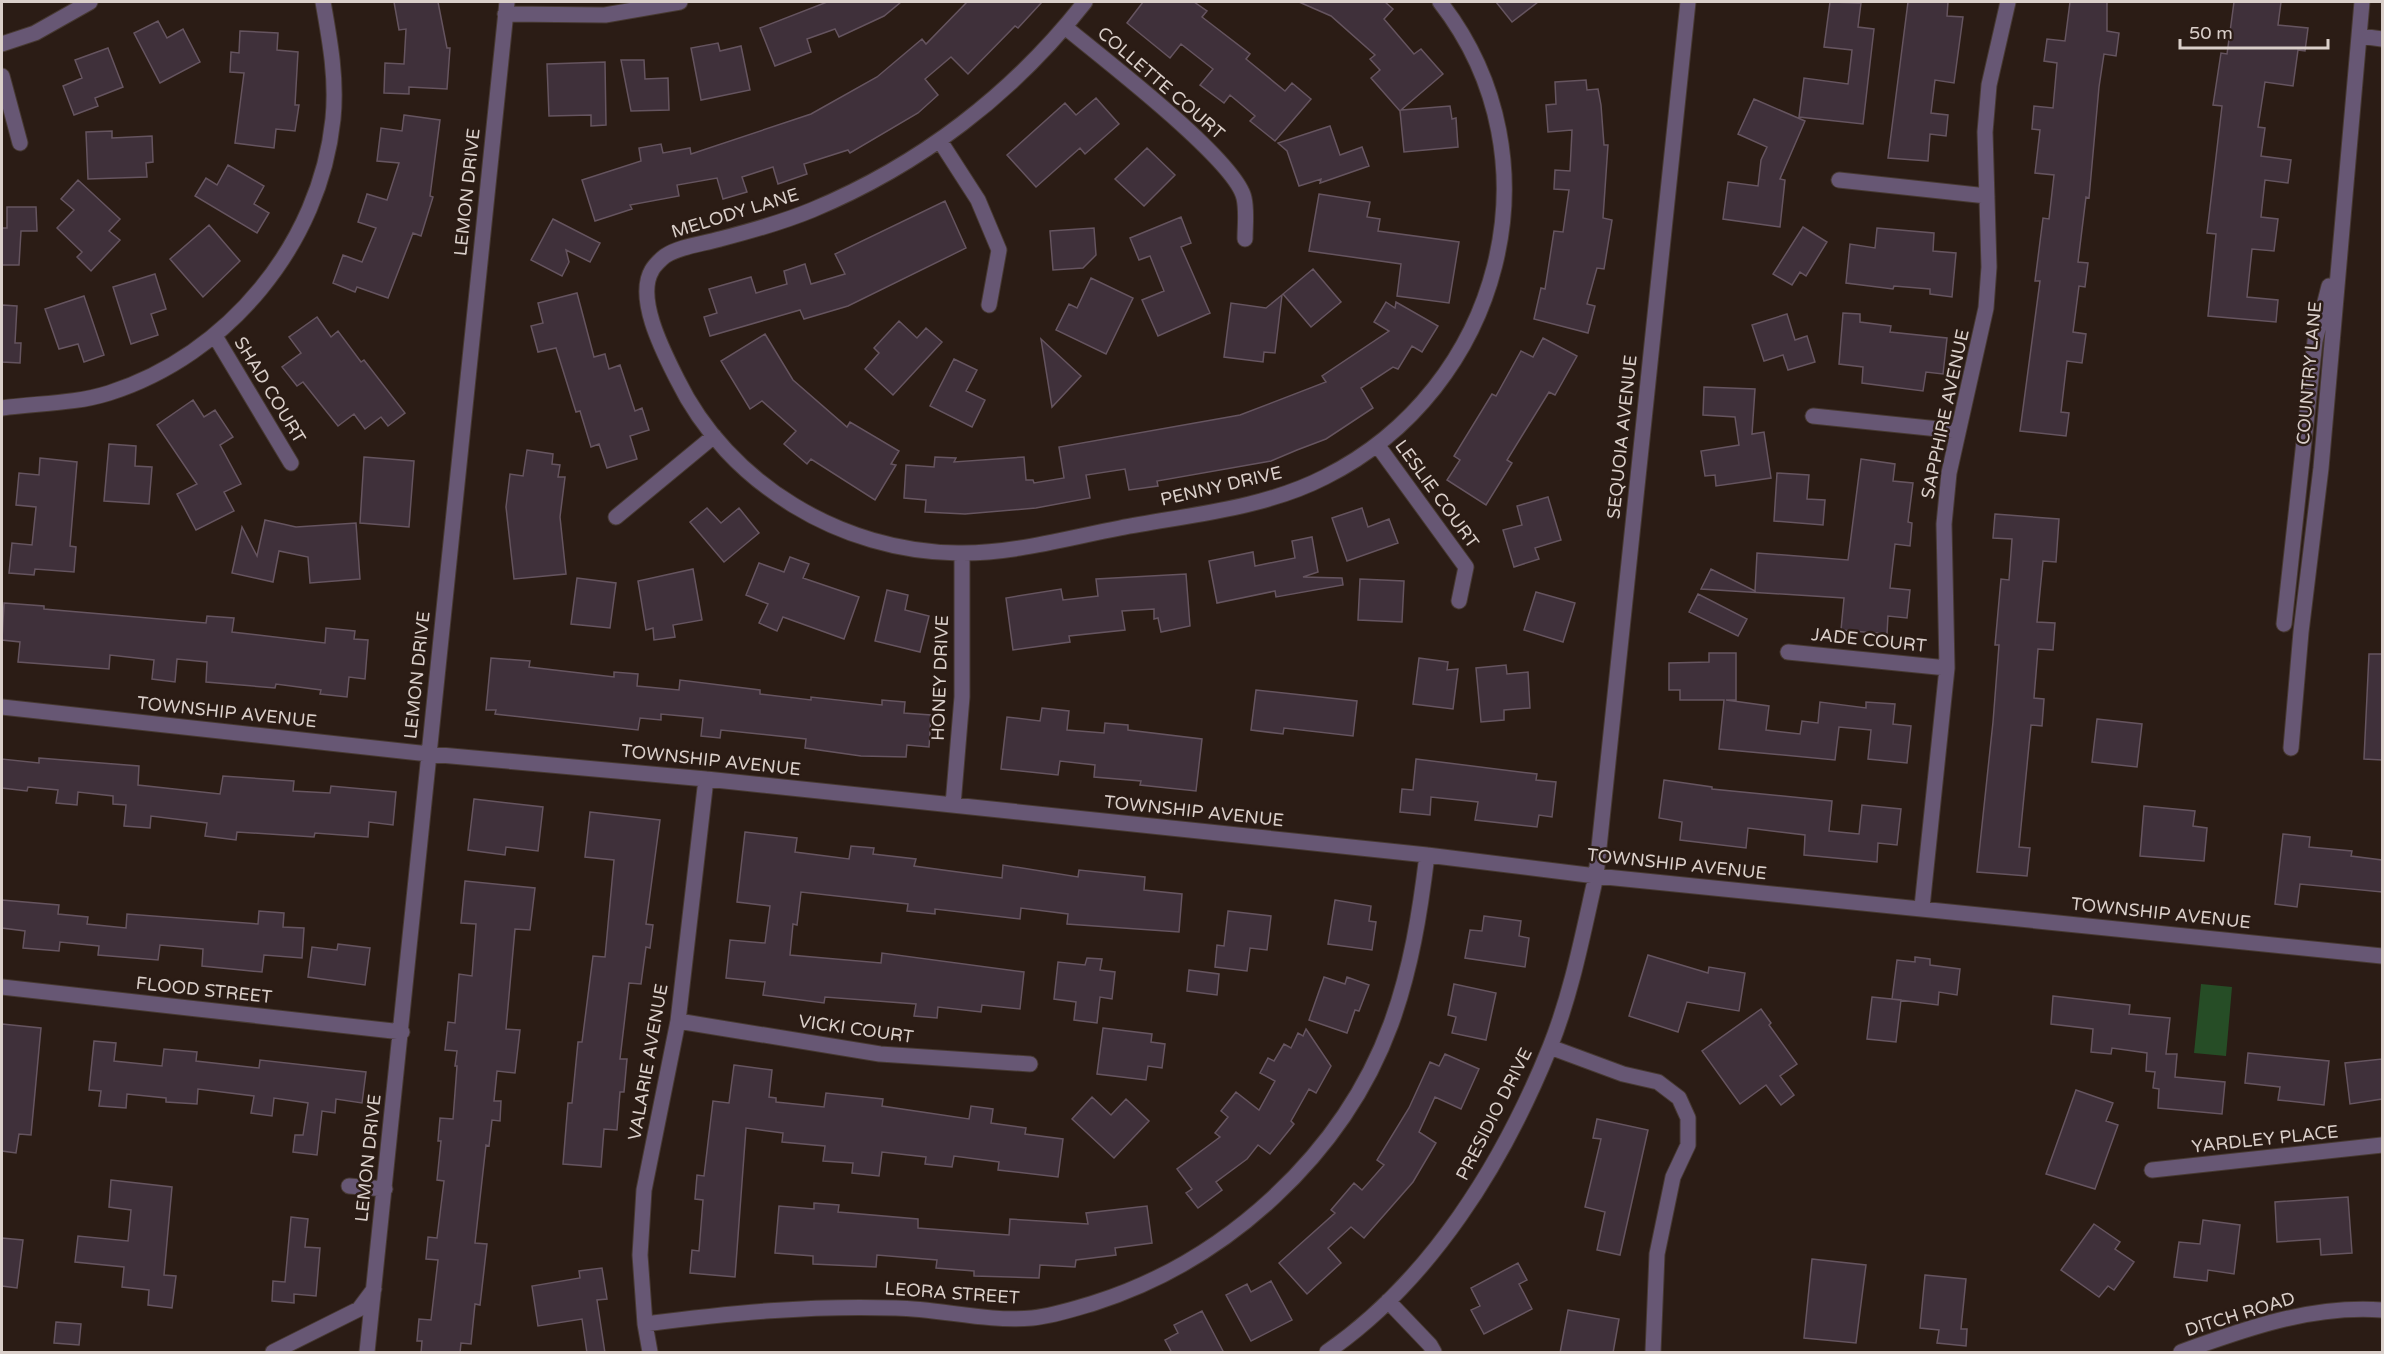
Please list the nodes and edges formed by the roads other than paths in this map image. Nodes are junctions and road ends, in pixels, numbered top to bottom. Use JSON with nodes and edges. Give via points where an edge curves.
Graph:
{"nodes":[{"id":1,"x":90,"y":2,"type":"edge"},
{"id":2,"x":323,"y":2,"type":"edge"},
{"id":3,"x":680,"y":2,"type":"edge"},
{"id":4,"x":1085,"y":2,"type":"edge"},
{"id":5,"x":1440,"y":2,"type":"edge"},
{"id":6,"x":1688,"y":2,"type":"edge"},
{"id":7,"x":2008,"y":2,"type":"edge"},
{"id":8,"x":2362,"y":2,"type":"edge"},
{"id":9,"x":506,"y":8,"type":"edge"},
{"id":10,"x":1065,"y":27,"type":"junction"},
{"id":11,"x":2360,"y":36,"type":"junction"},
{"id":12,"x":2382,"y":39,"type":"edge"},
{"id":13,"x":2,"y":44,"type":"edge"},
{"id":14,"x":2,"y":76,"type":"edge"},
{"id":15,"x":940,"y":141,"type":"junction"},
{"id":16,"x":20,"y":143,"type":"dead end"},
{"id":17,"x":1839,"y":180,"type":"dead end"},
{"id":18,"x":1987,"y":196,"type":"junction"},
{"id":19,"x":1245,"y":239,"type":"dead end"},
{"id":20,"x":2339,"y":248,"type":"junction"},
{"id":21,"x":989,"y":305,"type":"dead end"},
{"id":22,"x":215,"y":336,"type":"junction"},
{"id":23,"x":2,"y":408,"type":"edge"},
{"id":24,"x":1813,"y":416,"type":"dead end"},
{"id":25,"x":1958,"y":431,"type":"junction"},
{"id":26,"x":714,"y":436,"type":"junction"},
{"id":27,"x":1378,"y":446,"type":"junction"},
{"id":28,"x":291,"y":463,"type":"dead end"},
{"id":29,"x":616,"y":517,"type":"dead end"},
{"id":30,"x":962,"y":553,"type":"junction"},
{"id":31,"x":1459,"y":601,"type":"dead end"},
{"id":32,"x":2284,"y":624,"type":"dead end"},
{"id":33,"x":1788,"y":652,"type":"dead end"},
{"id":34,"x":1947,"y":668,"type":"junction"},
{"id":35,"x":2,"y":707,"type":"edge"},
{"id":36,"x":2291,"y":748,"type":"dead end"},
{"id":37,"x":429,"y":754,"type":"junction"},
{"id":38,"x":706,"y":779,"type":"junction"},
{"id":39,"x":953,"y":805,"type":"junction"},
{"id":40,"x":1427,"y":855,"type":"junction"},
{"id":41,"x":1596,"y":876,"type":"junction"},
{"id":42,"x":1922,"y":907,"type":"junction"},
{"id":43,"x":2382,"y":956,"type":"edge"},
{"id":44,"x":2,"y":987,"type":"edge"},
{"id":45,"x":678,"y":1021,"type":"junction"},
{"id":46,"x":402,"y":1032,"type":"junction"},
{"id":47,"x":1550,"y":1047,"type":"junction"},
{"id":48,"x":1030,"y":1064,"type":"dead end"},
{"id":49,"x":2382,"y":1145,"type":"edge"},
{"id":50,"x":2152,"y":1170,"type":"dead end"},
{"id":51,"x":349,"y":1186,"type":"dead end"},
{"id":52,"x":385,"y":1189,"type":"junction"},
{"id":53,"x":374,"y":1289,"type":"junction"},
{"id":54,"x":1388,"y":1300,"type":"junction"},
{"id":55,"x":2382,"y":1310,"type":"edge"},
{"id":56,"x":645,"y":1324,"type":"junction"},
{"id":57,"x":273,"y":1353,"type":"edge"},
{"id":58,"x":367,"y":1353,"type":"edge"},
{"id":59,"x":650,"y":1353,"type":"edge"},
{"id":60,"x":1327,"y":1353,"type":"edge"},
{"id":61,"x":1434,"y":1353,"type":"edge"},
{"id":62,"x":1653,"y":1353,"type":"edge"},
{"id":63,"x":2181,"y":1353,"type":"edge"}],
"edges":[{"from":1,"to":13,"type":"street","via":[[35,33]]},
{"from":2,"to":22,"type":"street","via":[[334,61],[333,108],[320,180],[296,238],[259,294]]},
{"from":3,"to":9,"type":"street","via":[[605,15]]},
{"from":4,"to":10,"type":"street","name":"MELODY LANE"},
{"from":5,"to":27,"type":"street","name":"PENNY DRIVE","via":[[1462,34],[1493,108],[1501,145],[1504,210],[1495,272],[1468,341],[1427,400]]},
{"from":6,"to":41,"type":"street","name":"SEQUOIA AVENUE"},
{"from":7,"to":18,"type":"street","name":"SAPPHIRE AVENUE","via":[[1989,85],[1985,132]]},
{"from":8,"to":11,"type":"street","name":"COUNTRY LANE"},
{"from":9,"to":37,"type":"street","name":"LEMON DRIVE"},
{"from":10,"to":15,"type":"street","name":"MELODY LANE","via":[[1005,90]]},
{"from":10,"to":19,"type":"street","name":"COLLETTE COURT","via":[[1193,134],[1219,161],[1244,196]]},
{"from":11,"to":12,"type":"street"},
{"from":11,"to":20,"type":"street","name":"COUNTRY LANE"},
{"from":14,"to":16,"type":"street"},
{"from":15,"to":21,"type":"street","via":[[978,200],[999,250]]},
{"from":15,"to":26,"type":"street","name":"MELODY LANE","via":[[871,183],[809,212],[678,250],[653,267],[646,296],[661,346],[684,393]]},
{"from":17,"to":18,"type":"street"},
{"from":18,"to":25,"type":"street","name":"SAPPHIRE AVENUE","via":[[1986,308]]},
{"from":20,"to":32,"type":"street","via":[[2315,341]]},
{"from":20,"to":36,"type":"street","name":"COUNTRY LANE","via":[[2321,468]]},
{"from":22,"to":23,"type":"street","via":[[157,374],[109,393],[59,404]]},
{"from":22,"to":28,"type":"street","name":"SHAD COURT"},
{"from":24,"to":25,"type":"street"},
{"from":25,"to":34,"type":"street","name":"SAPPHIRE AVENUE","via":[[1944,524]]},
{"from":26,"to":29,"type":"street"},
{"from":26,"to":30,"type":"street","name":"MELODY LANE","via":[[761,484],[824,522],[892,546]]},
{"from":27,"to":30,"type":"street","name":"PENNY DRIVE","via":[[1323,479],[1264,500],[1018,548]]},
{"from":27,"to":31,"type":"street","name":"LESLIE COURT","via":[[1466,567]]},
{"from":30,"to":39,"type":"street","name":"HONEY DRIVE","via":[[962,697]]},
{"from":33,"to":34,"type":"street","name":"JADE COURT"},
{"from":34,"to":42,"type":"street","name":"SAPPHIRE AVENUE"},
{"from":35,"to":37,"type":"street","name":"TOWNSHIP AVENUE"},
{"from":37,"to":38,"type":"street","name":"TOWNSHIP AVENUE"},
{"from":37,"to":46,"type":"street","name":"LEMON DRIVE"},
{"from":38,"to":39,"type":"street","name":"TOWNSHIP AVENUE"},
{"from":38,"to":45,"type":"street","name":"VALARIE AVENUE"},
{"from":39,"to":40,"type":"street","name":"TOWNSHIP AVENUE"},
{"from":40,"to":41,"type":"street","name":"TOWNSHIP AVENUE"},
{"from":40,"to":56,"type":"street","name":"LEORA STREET","via":[[1407,976],[1390,1027],[1363,1084],[1330,1134],[1288,1184],[1239,1227],[1195,1257],[1115,1296],[1033,1318],[994,1319],[902,1308],[827,1306],[755,1310]]},
{"from":41,"to":42,"type":"street","name":"TOWNSHIP AVENUE"},
{"from":41,"to":47,"type":"street","name":"PRESIDIO DRIVE","via":[[1576,963]]},
{"from":42,"to":43,"type":"street","name":"TOWNSHIP AVENUE"},
{"from":44,"to":46,"type":"street","name":"FLOOD STREET"},
{"from":45,"to":48,"type":"street","name":"VICKI COURT","via":[[880,1054]]},
{"from":45,"to":56,"type":"street","name":"VALARIE AVENUE","via":[[644,1190],[640,1255]]},
{"from":46,"to":52,"type":"street","name":"LEMON DRIVE"},
{"from":47,"to":54,"type":"street","name":"PRESIDIO DRIVE","via":[[1508,1137],[1474,1195],[1434,1250]]},
{"from":47,"to":62,"type":"street","via":[[1623,1074],[1658,1082],[1679,1098],[1688,1118],[1688,1145],[1673,1177],[1658,1254]]},
{"from":49,"to":50,"type":"street","name":"YARDLEY PLACE"},
{"from":51,"to":52,"type":"street"},
{"from":52,"to":53,"type":"street","name":"LEMON DRIVE"},
{"from":53,"to":57,"type":"street","via":[[359,1309]]},
{"from":53,"to":58,"type":"street","name":"LEMON DRIVE"},
{"from":54,"to":60,"type":"street","name":"PRESIDIO DRIVE"},
{"from":54,"to":61,"type":"street"},
{"from":55,"to":63,"type":"street","name":"DITCH ROAD","via":[[2315,1312],[2271,1322]]},
{"from":56,"to":59,"type":"street","name":"VALARIE AVENUE"}]}
